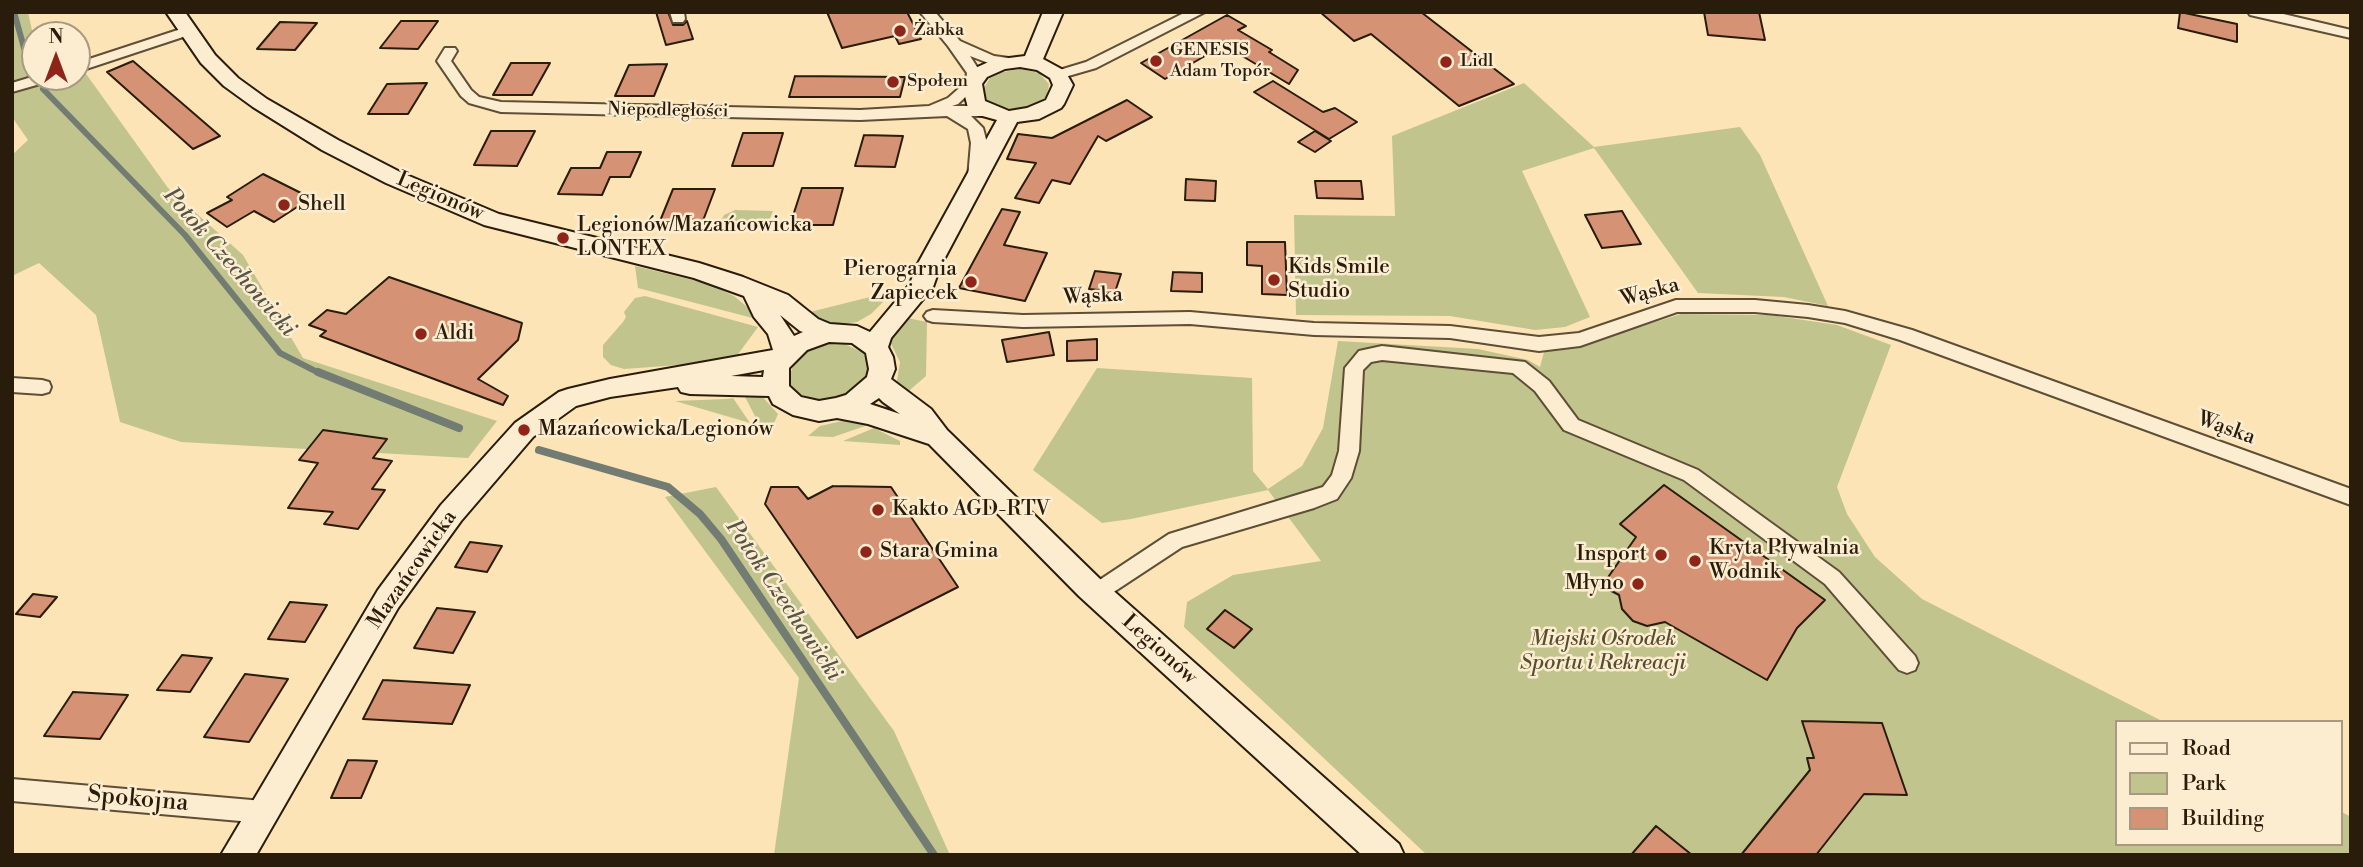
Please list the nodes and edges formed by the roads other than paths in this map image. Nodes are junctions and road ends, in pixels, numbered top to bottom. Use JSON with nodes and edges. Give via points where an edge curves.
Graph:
{"nodes":[{"id":1,"x":175,"y":12,"type":"edge"},
{"id":2,"x":927,"y":12,"type":"edge"},
{"id":3,"x":1052,"y":12,"type":"edge"},
{"id":4,"x":1198,"y":12,"type":"edge"},
{"id":5,"x":2255,"y":12,"type":"edge"},
{"id":6,"x":187,"y":31,"type":"junction"},
{"id":7,"x":2351,"y":34,"type":"edge"},
{"id":8,"x":954,"y":43,"type":"junction"},
{"id":9,"x":450,"y":51,"type":"dead end"},
{"id":10,"x":1021,"y":62,"type":"junction"},
{"id":11,"x":91,"y":63,"type":"edge"},
{"id":12,"x":1058,"y":75,"type":"junction"},
{"id":13,"x":972,"y":84,"type":"junction"},
{"id":14,"x":925,"y":111,"type":"junction"},
{"id":15,"x":948,"y":111,"type":"junction"},
{"id":16,"x":986,"y":111,"type":"junction"},
{"id":17,"x":1009,"y":117,"type":"junction"},
{"id":18,"x":976,"y":179,"type":"junction"},
{"id":19,"x":928,"y":267,"type":"junction"},
{"id":20,"x":754,"y":292,"type":"junction"},
{"id":21,"x":933,"y":316,"type":"dead end"},
{"id":22,"x":836,"y":333,"type":"junction"},
{"id":23,"x":1529,"y":343,"type":"junction"},
{"id":24,"x":876,"y":347,"type":"junction"},
{"id":25,"x":784,"y":355,"type":"junction"},
{"id":26,"x":1518,"y":366,"type":"junction"},
{"id":27,"x":666,"y":380,"type":"junction"},
{"id":28,"x":878,"y":381,"type":"junction"},
{"id":29,"x":12,"y":385,"type":"edge"},
{"id":30,"x":42,"y":387,"type":"dead end"},
{"id":31,"x":776,"y":387,"type":"junction"},
{"id":32,"x":837,"y":408,"type":"junction"},
{"id":33,"x":938,"y":437,"type":"junction"},
{"id":34,"x":2351,"y":497,"type":"edge"},
{"id":35,"x":1096,"y":593,"type":"junction"},
{"id":36,"x":1907,"y":663,"type":"dead end"},
{"id":37,"x":12,"y":790,"type":"edge"},
{"id":38,"x":263,"y":811,"type":"junction"},
{"id":39,"x":238,"y":855,"type":"edge"},
{"id":40,"x":1387,"y":855,"type":"edge"}],
"edges":[{"from":1,"to":6,"type":"street","name":"Legionów"},
{"from":2,"to":8,"type":"street"},
{"from":3,"to":10,"type":"street"},
{"from":4,"to":12,"type":"street","via":[[1091,65]]},
{"from":5,"to":7,"type":"street"},
{"from":6,"to":11,"type":"street"},
{"from":6,"to":20,"type":"street","name":"Legionów","via":[[224,74],[260,103],[422,191],[492,220],[699,271]]},
{"from":8,"to":10,"type":"street","via":[[990,60]]},
{"from":8,"to":13,"type":"street","via":[[972,66]]},
{"from":9,"to":14,"type":"street","name":"Niepodległości","via":[[444,61],[466,93],[474,100],[501,107],[860,116]]},
{"from":10,"to":12,"type":"street","via":[[1050,68]]},
{"from":10,"to":13,"type":"street","via":[[989,68]]},
{"from":12,"to":17,"type":"street","via":[[1063,85],[1054,104],[1032,114]]},
{"from":13,"to":14,"type":"street","name":"Niepodległości","via":[[953,101]]},
{"from":13,"to":16,"type":"street","via":[[975,104]]},
{"from":14,"to":15,"type":"street","name":"Niepodległości"},
{"from":15,"to":16,"type":"street","name":"Niepodległości"},
{"from":15,"to":18,"type":"street","via":[[975,128],[979,143]]},
{"from":16,"to":17,"type":"street"},
{"from":17,"to":18,"type":"street"},
{"from":18,"to":19,"type":"street"},
{"from":19,"to":22,"type":"street","via":[[870,320]]},
{"from":19,"to":24,"type":"street","via":[[921,287],[881,334]]},
{"from":20,"to":22,"type":"street","name":"Legionów","via":[[779,301],[808,326]]},
{"from":20,"to":25,"type":"street","via":[[780,331]]},
{"from":21,"to":23,"type":"street","name":"Wąska","via":[[1023,321],[1189,318],[1314,329],[1450,332]]},
{"from":22,"to":24,"type":"street","via":[[857,335]]},
{"from":22,"to":25,"type":"street","via":[[805,340]]},
{"from":23,"to":26,"type":"street"},
{"from":23,"to":34,"type":"street","name":"Wąska","via":[[1580,339],[1676,306],[1755,306],[1844,317],[1906,335]]},
{"from":24,"to":28,"type":"street","via":[[882,369]]},
{"from":25,"to":27,"type":"street","name":"Mazańcowicka"},
{"from":25,"to":31,"type":"street","via":[[775,374]]},
{"from":26,"to":35,"type":"street","via":[[1382,353],[1365,356],[1354,368],[1349,451],[1341,478],[1330,493],[1176,540]]},
{"from":26,"to":36,"type":"street","via":[[1542,386],[1571,425],[1691,475],[1832,578]]},
{"from":27,"to":31,"type":"street","name":"Mazańcowicka","via":[[700,387]]},
{"from":27,"to":38,"type":"street","name":"Mazańcowicka","via":[[568,398],[524,430],[493,463],[388,599]]},
{"from":28,"to":32,"type":"street","via":[[855,402]]},
{"from":28,"to":33,"type":"street","name":"Legionów","via":[[922,416]]},
{"from":29,"to":30,"type":"street"},
{"from":31,"to":32,"type":"street","via":[[782,397],[805,409]]},
{"from":32,"to":33,"type":"street","name":"Legionów"},
{"from":33,"to":35,"type":"street","name":"Legionów"},
{"from":35,"to":40,"type":"street","name":"Legionów"},
{"from":37,"to":38,"type":"street","name":"Spokojna"},
{"from":38,"to":39,"type":"street","name":"Mazańcowicka"}]}
